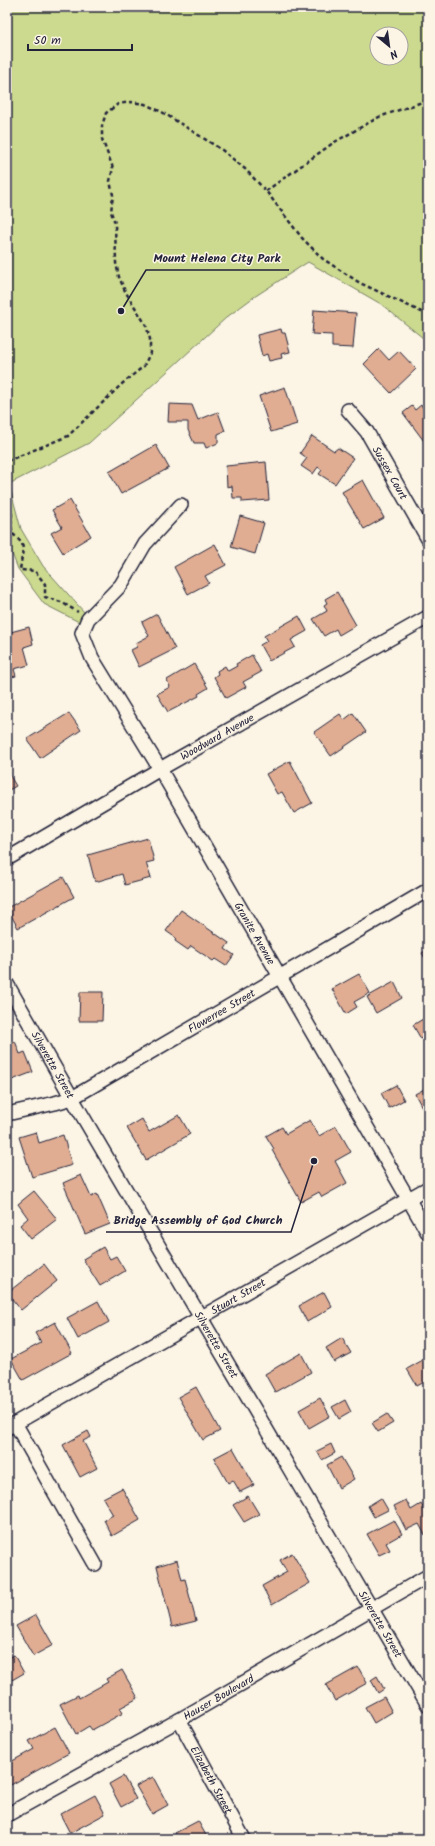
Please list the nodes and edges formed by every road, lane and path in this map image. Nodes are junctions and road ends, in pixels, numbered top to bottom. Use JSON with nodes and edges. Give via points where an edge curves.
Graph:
{"nodes":[{"id":1,"x":428,"y":100,"type":"edge"},
{"id":2,"x":266,"y":191,"type":"junction"},
{"id":3,"x":428,"y":315,"type":"edge"},
{"id":4,"x":348,"y":410,"type":"dead end"},
{"id":5,"x":7,"y":461,"type":"edge"},
{"id":6,"x":181,"y":505,"type":"dead end"},
{"id":7,"x":7,"y":511,"type":"edge"},
{"id":8,"x":428,"y":539,"type":"edge"},
{"id":9,"x":428,"y":617,"type":"edge"},
{"id":10,"x":88,"y":619,"type":"junction"},
{"id":11,"x":160,"y":769,"type":"junction"},
{"id":12,"x":7,"y":860,"type":"edge"},
{"id":13,"x":428,"y":890,"type":"edge"},
{"id":14,"x":279,"y":978,"type":"junction"},
{"id":15,"x":7,"y":984,"type":"edge"},
{"id":16,"x":72,"y":1098,"type":"junction"},
{"id":17,"x":7,"y":1114,"type":"edge"},
{"id":18,"x":428,"y":1188,"type":"edge"},
{"id":19,"x":409,"y":1199,"type":"junction"},
{"id":20,"x":428,"y":1233,"type":"edge"},
{"id":21,"x":201,"y":1317,"type":"junction"},
{"id":22,"x":11,"y":1425,"type":"edge"},
{"id":23,"x":95,"y":1564,"type":"dead end"},
{"id":24,"x":428,"y":1576,"type":"edge"},
{"id":25,"x":372,"y":1608,"type":"junction"},
{"id":26,"x":428,"y":1705,"type":"edge"},
{"id":27,"x":179,"y":1720,"type":"junction"},
{"id":28,"x":7,"y":1816,"type":"edge"},
{"id":29,"x":244,"y":1839,"type":"edge"}],
"edges":[{"from":1,"to":2,"type":"path","via":[[379,117],[333,142]]},
{"from":2,"to":3,"type":"path","via":[[302,238],[329,263],[360,283]]},
{"from":2,"to":5,"type":"path","via":[[222,150],[145,104],[118,104],[106,112],[102,140],[113,168],[110,181],[116,264],[125,291],[146,326],[150,339],[150,353],[144,366],[68,436]]},
{"from":4,"to":8,"type":"street","name":"Sussex Court","via":[[367,432]]},
{"from":6,"to":10,"type":"street","via":[[145,544],[121,586]]},
{"from":7,"to":10,"type":"path","via":[[12,511],[13,534],[22,543],[20,570],[35,571],[45,584],[45,597],[61,602]]},
{"from":9,"to":11,"type":"street","name":"Woodward Avenue"},
{"from":10,"to":11,"type":"street","name":"Granite Avenue","via":[[82,634],[92,658]]},
{"from":11,"to":12,"type":"street","name":"Woodward Avenue"},
{"from":11,"to":14,"type":"street","name":"Granite Avenue"},
{"from":13,"to":14,"type":"street","name":"Flowerree Street"},
{"from":14,"to":16,"type":"street","name":"Flowerree Street"},
{"from":14,"to":19,"type":"street","name":"Granite Avenue"},
{"from":15,"to":16,"type":"street","name":"Silverette Street"},
{"from":16,"to":17,"type":"street","name":"Flowerree Street"},
{"from":16,"to":21,"type":"street","name":"Silverette Street"},
{"from":18,"to":19,"type":"street","name":"Stuart Street"},
{"from":19,"to":20,"type":"street","name":"Granite Avenue"},
{"from":19,"to":21,"type":"street","name":"Stuart Street"},
{"from":21,"to":22,"type":"street","name":"Stuart Street"},
{"from":21,"to":25,"type":"street","name":"Silverette Street"},
{"from":22,"to":23,"type":"street"},
{"from":24,"to":25,"type":"street","name":"Hauser Boulevard"},
{"from":25,"to":26,"type":"street","name":"Silverette Street"},
{"from":25,"to":27,"type":"street","name":"Hauser Boulevard"},
{"from":27,"to":28,"type":"street","name":"Hauser Boulevard"},
{"from":27,"to":29,"type":"street","name":"Elizabeth Street"}]}
